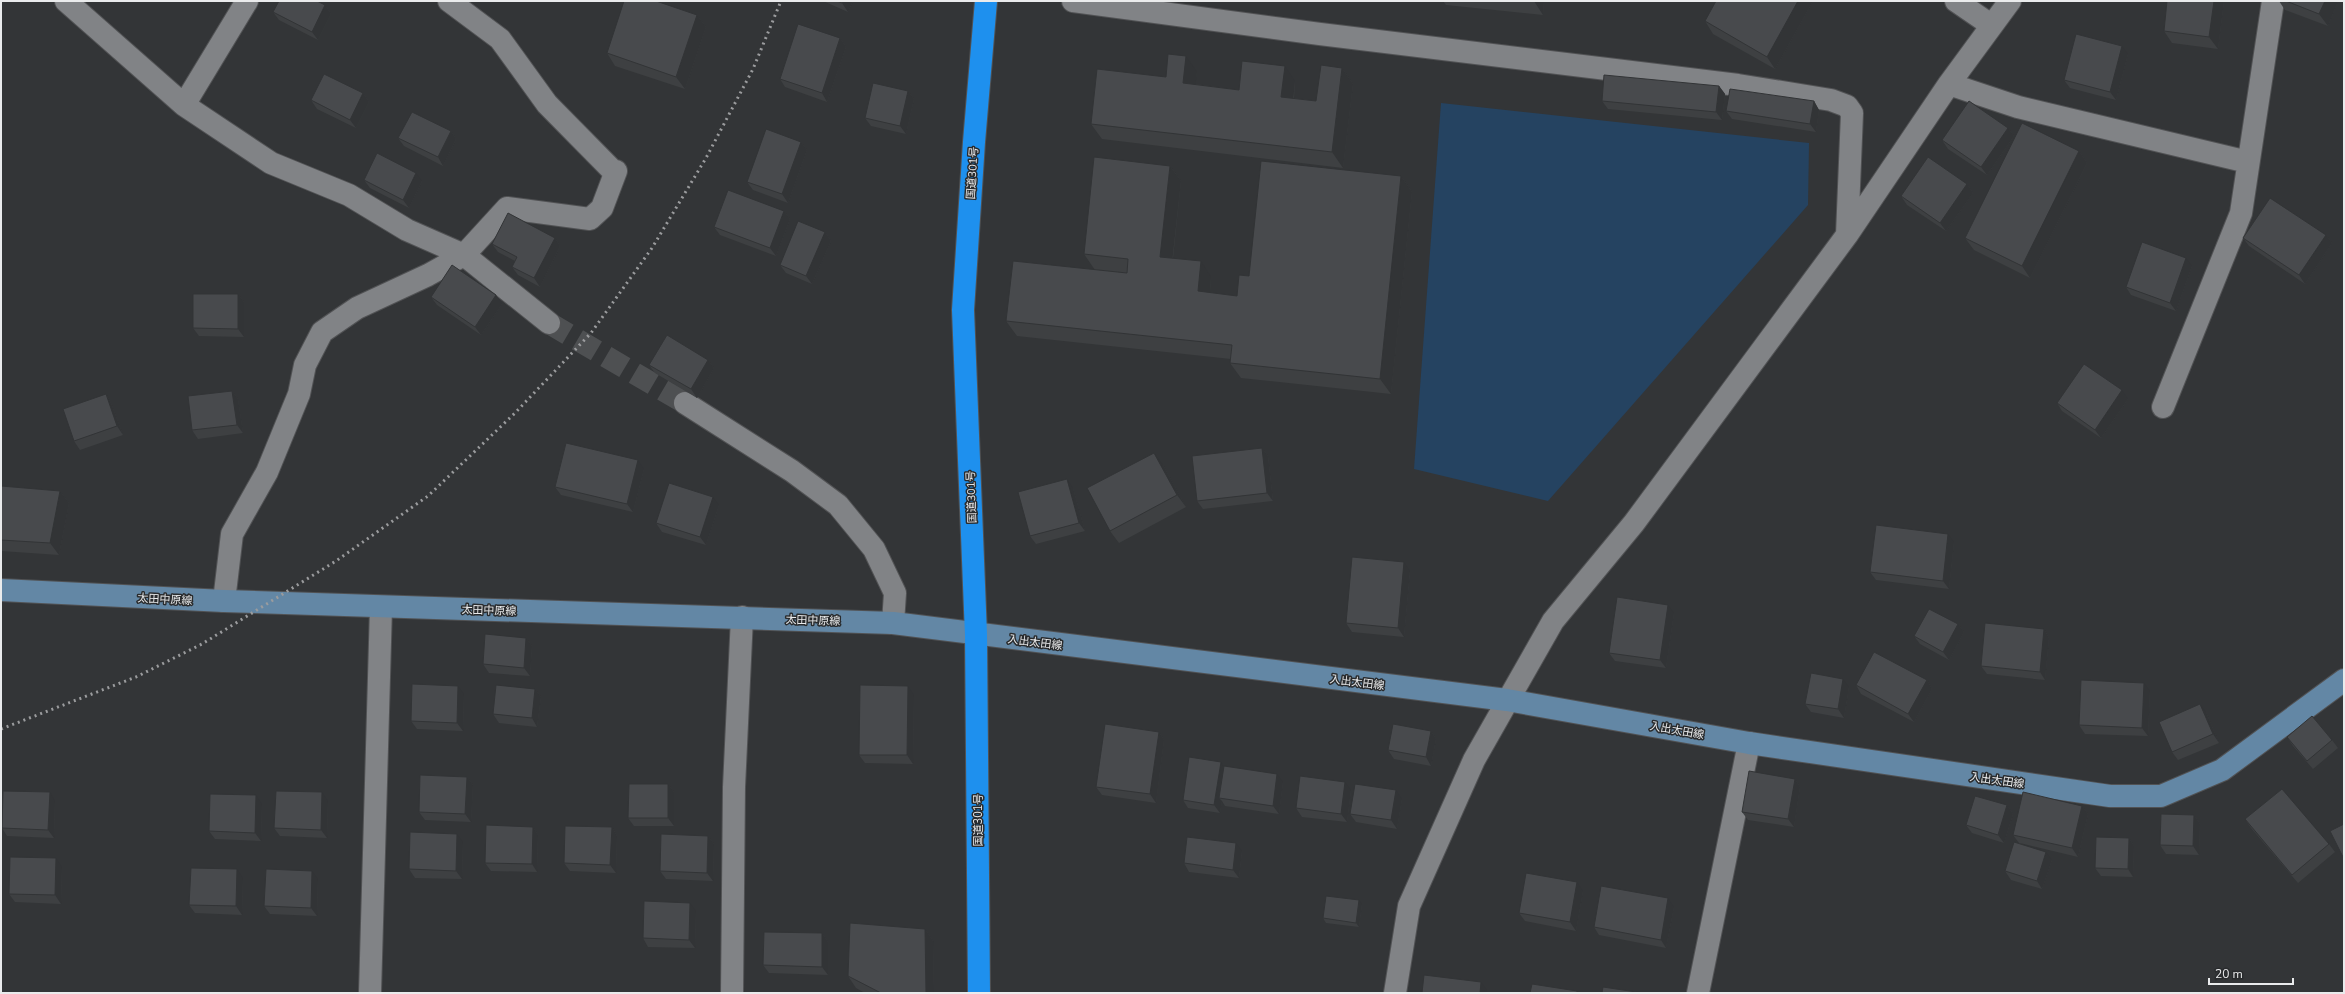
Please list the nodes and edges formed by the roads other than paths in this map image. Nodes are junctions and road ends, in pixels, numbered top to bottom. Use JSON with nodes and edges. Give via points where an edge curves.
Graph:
{"nodes":[{"id":1,"x":66,"y":1,"type":"edge"},
{"id":2,"x":246,"y":1,"type":"edge"},
{"id":3,"x":449,"y":1,"type":"edge"},
{"id":4,"x":986,"y":1,"type":"edge"},
{"id":5,"x":1073,"y":1,"type":"edge"},
{"id":6,"x":1956,"y":1,"type":"edge"},
{"id":7,"x":2010,"y":1,"type":"edge"},
{"id":8,"x":2273,"y":1,"type":"edge"},
{"id":9,"x":1991,"y":25,"type":"junction"},
{"id":10,"x":1949,"y":84,"type":"junction"},
{"id":11,"x":184,"y":105,"type":"junction"},
{"id":12,"x":2248,"y":162,"type":"junction"},
{"id":13,"x":1847,"y":235,"type":"junction"},
{"id":14,"x":464,"y":255,"type":"junction"},
{"id":15,"x":549,"y":323,"type":"tunnel mouth"},
{"id":16,"x":685,"y":403,"type":"tunnel mouth"},
{"id":17,"x":2163,"y":408,"type":"dead end"},
{"id":18,"x":1,"y":590,"type":"edge"},
{"id":19,"x":224,"y":601,"type":"junction"},
{"id":20,"x":382,"y":607,"type":"junction"},
{"id":21,"x":742,"y":617,"type":"junction"},
{"id":22,"x":893,"y":623,"type":"junction"},
{"id":23,"x":976,"y":635,"type":"junction"},
{"id":24,"x":2344,"y":680,"type":"edge"},
{"id":25,"x":1507,"y":700,"type":"junction"},
{"id":26,"x":1749,"y":743,"type":"junction"},
{"id":27,"x":370,"y":993,"type":"edge"},
{"id":28,"x":732,"y":993,"type":"edge"},
{"id":29,"x":979,"y":993,"type":"edge"},
{"id":30,"x":1395,"y":993,"type":"edge"},
{"id":31,"x":1698,"y":993,"type":"edge"}],
"edges":[{"from":1,"to":11,"type":"street"},
{"from":2,"to":11,"type":"street"},
{"from":3,"to":14,"type":"street","via":[[500,39],[547,104],[614,172],[616,171],[602,208],[590,219],[507,208]]},
{"from":4,"to":23,"type":"highway","name":"国道301号","via":[[963,310]]},
{"from":5,"to":13,"type":"street","via":[[1738,85],[1832,100],[1847,106],[1852,113]]},
{"from":6,"to":9,"type":"street"},
{"from":7,"to":9,"type":"street"},
{"from":8,"to":12,"type":"street"},
{"from":9,"to":10,"type":"street"},
{"from":10,"to":12,"type":"street","via":[[2018,107]]},
{"from":10,"to":13,"type":"street"},
{"from":11,"to":14,"type":"street","via":[[271,163],[349,195],[407,230]]},
{"from":12,"to":17,"type":"street","via":[[2241,213]]},
{"from":13,"to":25,"type":"street","via":[[1634,523],[1553,621]]},
{"from":14,"to":15,"type":"street"},
{"from":14,"to":19,"type":"street","via":[[357,308],[322,332],[306,365],[299,394],[267,472],[232,534]]},
{"from":16,"to":22,"type":"street","via":[[792,471],[838,505],[874,549],[895,593]]},
{"from":18,"to":19,"type":"main road","name":"太田中原線"},
{"from":19,"to":20,"type":"main road","name":"太田中原線"},
{"from":20,"to":21,"type":"main road","name":"太田中原線"},
{"from":20,"to":27,"type":"street"},
{"from":21,"to":22,"type":"main road","name":"太田中原線"},
{"from":21,"to":28,"type":"street","via":[[734,787]]},
{"from":22,"to":23,"type":"main road","name":"太田中原線"},
{"from":23,"to":25,"type":"main road","name":"入出太田線"},
{"from":23,"to":29,"type":"highway","name":"国道301号"},
{"from":24,"to":26,"type":"main road","name":"入出太田線","via":[[2222,770],[2161,796],[2110,796]]},
{"from":25,"to":26,"type":"main road","name":"入出太田線"},
{"from":25,"to":30,"type":"street","via":[[1474,760],[1409,906]]},
{"from":26,"to":31,"type":"street"}]}
